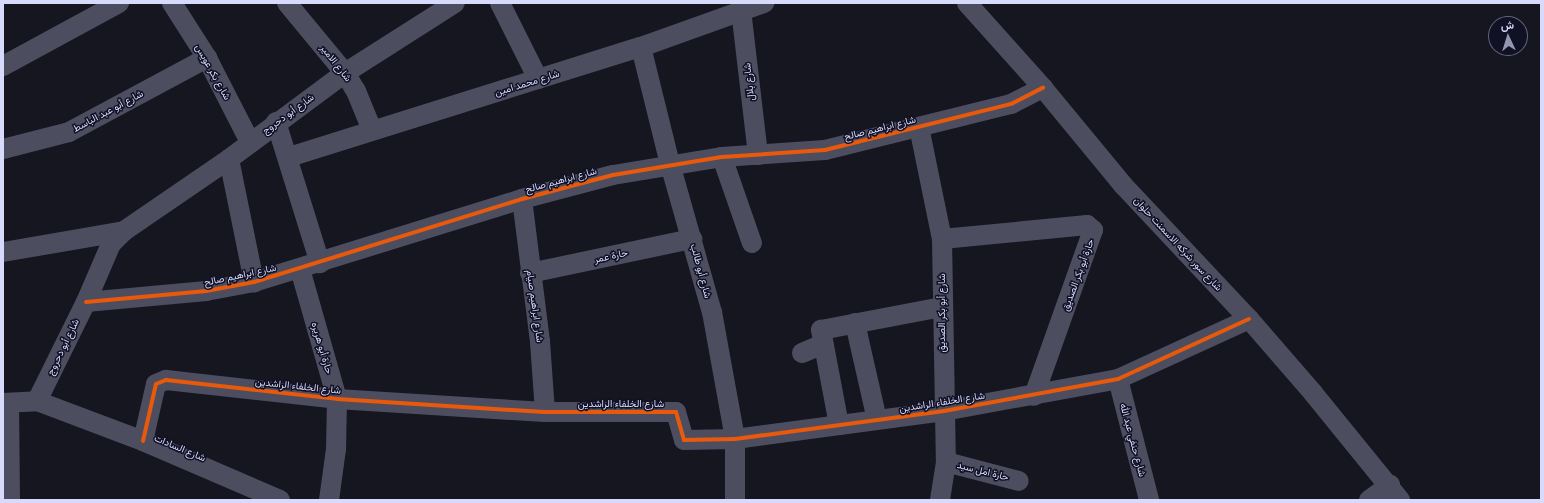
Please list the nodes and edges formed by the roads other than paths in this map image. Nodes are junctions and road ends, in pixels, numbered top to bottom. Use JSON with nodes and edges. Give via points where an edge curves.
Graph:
{"nodes":[{"id":1,"x":119,"y":3,"type":"edge"},
{"id":2,"x":172,"y":3,"type":"edge"},
{"id":3,"x":287,"y":3,"type":"edge"},
{"id":4,"x":455,"y":3,"type":"edge"},
{"id":5,"x":500,"y":3,"type":"edge"},
{"id":6,"x":764,"y":3,"type":"edge"},
{"id":7,"x":967,"y":3,"type":"edge"},
{"id":8,"x":719,"y":10,"type":"edge"},
{"id":9,"x":741,"y":10,"type":"junction"},
{"id":10,"x":641,"y":47,"type":"junction"},
{"id":11,"x":207,"y":58,"type":"junction"},
{"id":12,"x":3,"y":66,"type":"edge"},
{"id":13,"x":345,"y":73,"type":"junction"},
{"id":14,"x":538,"y":80,"type":"junction"},
{"id":15,"x":1043,"y":88,"type":"junction"},
{"id":16,"x":276,"y":122,"type":"junction"},
{"id":17,"x":919,"y":127,"type":"junction"},
{"id":18,"x":372,"y":130,"type":"junction"},
{"id":19,"x":250,"y":142,"type":"junction"},
{"id":20,"x":3,"y":149,"type":"edge"},
{"id":21,"x":758,"y":155,"type":"junction"},
{"id":22,"x":289,"y":157,"type":"junction"},
{"id":23,"x":722,"y":157,"type":"junction"},
{"id":24,"x":229,"y":159,"type":"junction"},
{"id":25,"x":670,"y":164,"type":"junction"},
{"id":26,"x":522,"y":199,"type":"junction"},
{"id":27,"x":124,"y":231,"type":"junction"},
{"id":28,"x":692,"y":239,"type":"junction"},
{"id":29,"x":942,"y":239,"type":"junction"},
{"id":30,"x":752,"y":243,"type":"dead end"},
{"id":31,"x":3,"y":252,"type":"edge"},
{"id":32,"x":320,"y":263,"type":"junction"},
{"id":33,"x":300,"y":269,"type":"junction"},
{"id":34,"x":530,"y":273,"type":"junction"},
{"id":35,"x":254,"y":282,"type":"junction"},
{"id":36,"x":86,"y":302,"type":"junction"},
{"id":37,"x":942,"y":307,"type":"junction"},
{"id":38,"x":1249,"y":319,"type":"junction"},
{"id":39,"x":855,"y":323,"type":"junction"},
{"id":40,"x":823,"y":344,"type":"junction"},
{"id":41,"x":802,"y":353,"type":"dead end"},
{"id":42,"x":1118,"y":380,"type":"junction"},
{"id":43,"x":1034,"y":396,"type":"junction"},
{"id":44,"x":337,"y":399,"type":"junction"},
{"id":45,"x":37,"y":401,"type":"junction"},
{"id":46,"x":6,"y":403,"type":"edge"},
{"id":47,"x":944,"y":411,"type":"junction"},
{"id":48,"x":545,"y":412,"type":"junction"},
{"id":49,"x":877,"y":420,"type":"junction"},
{"id":50,"x":839,"y":425,"type":"junction"},
{"id":51,"x":735,"y":439,"type":"junction"},
{"id":52,"x":143,"y":440,"type":"junction"},
{"id":53,"x":946,"y":462,"type":"junction"},
{"id":54,"x":1019,"y":481,"type":"dead end"},
{"id":55,"x":1395,"y":493,"type":"edge"},
{"id":56,"x":10,"y":500,"type":"edge"},
{"id":57,"x":280,"y":500,"type":"edge"},
{"id":58,"x":329,"y":500,"type":"edge"},
{"id":59,"x":735,"y":500,"type":"edge"},
{"id":60,"x":940,"y":500,"type":"edge"},
{"id":61,"x":1149,"y":500,"type":"edge"},
{"id":62,"x":1369,"y":500,"type":"edge"}],
"edges":[{"from":1,"to":12,"type":"street"},
{"from":2,"to":11,"type":"street","name":"شارع بكر عويس"},
{"from":3,"to":13,"type":"street","name":"شارع الامير"},
{"from":4,"to":13,"type":"street","name":"شارع أبو دحروج"},
{"from":5,"to":14,"type":"street"},
{"from":6,"to":9,"type":"street","name":"شارع محمد امين"},
{"from":7,"to":15,"type":"street","name":"شارع سور شركه الاسمنت حلوان"},
{"from":8,"to":9,"type":"street","name":"شارع محمد امين"},
{"from":8,"to":10,"type":"street","name":"شارع محمد امين"},
{"from":9,"to":21,"type":"street","name":"شارع بلال"},
{"from":10,"to":14,"type":"street","name":"شارع محمد امين"},
{"from":10,"to":25,"type":"street","name":"شارع أبو طالب"},
{"from":11,"to":19,"type":"street","name":"شارع بكر عويس"},
{"from":11,"to":20,"type":"street","name":"شارع أبو عبد الباسط","via":[[69,132]]},
{"from":13,"to":16,"type":"street","name":"شارع أبو دحروج"},
{"from":13,"to":18,"type":"street","name":"شارع الامير","via":[[356,91]]},
{"from":14,"to":18,"type":"street","name":"شارع محمد امين"},
{"from":15,"to":17,"type":"street","name":"شارع ابراهيم صالح","via":[[1011,104]]},
{"from":15,"to":38,"type":"street","name":"شارع سور شركه الاسمنت حلوان","via":[[1123,185]]},
{"from":16,"to":19,"type":"street","name":"شارع أبو دحروج"},
{"from":16,"to":22,"type":"street"},
{"from":17,"to":21,"type":"street","name":"شارع ابراهيم صالح","via":[[825,150]]},
{"from":17,"to":29,"type":"street","name":"شارع أبو بكر الصديق"},
{"from":18,"to":22,"type":"street","name":"شارع محمد امين"},
{"from":19,"to":24,"type":"street","name":"شارع أبو دحروج"},
{"from":21,"to":23,"type":"street","name":"شارع ابراهيم صالح"},
{"from":22,"to":32,"type":"street"},
{"from":23,"to":25,"type":"street","name":"شارع ابراهيم صالح"},
{"from":23,"to":30,"type":"street"},
{"from":24,"to":27,"type":"street","name":"شارع أبو دحروج"},
{"from":24,"to":35,"type":"street"},
{"from":25,"to":26,"type":"street","name":"شارع ابراهيم صالح","via":[[613,175]]},
{"from":25,"to":28,"type":"street","name":"شارع أبو طالب"},
{"from":26,"to":32,"type":"street","name":"شارع ابراهيم صالح"},
{"from":26,"to":34,"type":"street","name":"شارع ابراهيم صيام"},
{"from":27,"to":31,"type":"street","name":"شارع أبو دحروج"},
{"from":27,"to":36,"type":"street","name":"شارع أبو دحروج","via":[[111,244]]},
{"from":28,"to":34,"type":"street","name":"حارة عمر"},
{"from":28,"to":51,"type":"street","name":"شارع أبو طالب","via":[[712,312]]},
{"from":29,"to":37,"type":"street","name":"شارع أبو بكر الصديق"},
{"from":29,"to":43,"type":"street","name":"حارة أبو بكر الصديق","via":[[1087,225],[1093,230]]},
{"from":32,"to":33,"type":"street","name":"شارع ابراهيم صالح"},
{"from":33,"to":35,"type":"street","name":"شارع ابراهيم صالح"},
{"from":33,"to":44,"type":"street","name":"حارة أبو هريره"},
{"from":34,"to":48,"type":"street","name":"شارع ابراهيم صيام","via":[[540,342]]},
{"from":35,"to":36,"type":"street","name":"شارع ابراهيم صالح","via":[[206,291]]},
{"from":36,"to":45,"type":"street","name":"شارع أبو دحروج"},
{"from":37,"to":39,"type":"street"},
{"from":37,"to":47,"type":"street","name":"شارع أبو بكر الصديق"},
{"from":38,"to":42,"type":"street","name":"شارع الخلفاء الراشدين"},
{"from":38,"to":55,"type":"street","name":"شارع سور شركه الاسمنت حلوان"},
{"from":39,"to":40,"type":"street","via":[[821,330]]},
{"from":39,"to":49,"type":"street"},
{"from":40,"to":41,"type":"street"},
{"from":40,"to":50,"type":"street"},
{"from":42,"to":43,"type":"street","name":"شارع الخلفاء الراشدين"},
{"from":42,"to":61,"type":"street","name":"شارع حنفي عبد الله"},
{"from":43,"to":47,"type":"street","name":"شارع الخلفاء الراشدين"},
{"from":44,"to":48,"type":"street","name":"شارع الخلفاء الراشدين"},
{"from":44,"to":52,"type":"street","name":"شارع الخلفاء الراشدين","via":[[161,380],[155,389]]},
{"from":44,"to":58,"type":"street","name":"حارة أبو هريره","via":[[336,449]]},
{"from":45,"to":46,"type":"street","name":"شارع السادات"},
{"from":45,"to":52,"type":"street","name":"شارع السادات"},
{"from":46,"to":56,"type":"street"},
{"from":47,"to":49,"type":"street","name":"شارع الخلفاء الراشدين"},
{"from":47,"to":53,"type":"street","name":"شارع أبو بكر الصديق"},
{"from":48,"to":51,"type":"street","name":"شارع الخلفاء الراشدين","via":[[676,412],[684,440]]},
{"from":49,"to":50,"type":"street","name":"شارع الخلفاء الراشدين"},
{"from":50,"to":51,"type":"street","name":"شارع الخلفاء الراشدين"},
{"from":51,"to":59,"type":"street","name":"شارع أبو طالب"},
{"from":52,"to":57,"type":"street","name":"شارع السادات"},
{"from":53,"to":54,"type":"street","name":"حارة امل سيد"},
{"from":53,"to":60,"type":"street","name":"شارع أبو بكر الصديق"},
{"from":55,"to":62,"type":"street"}]}
